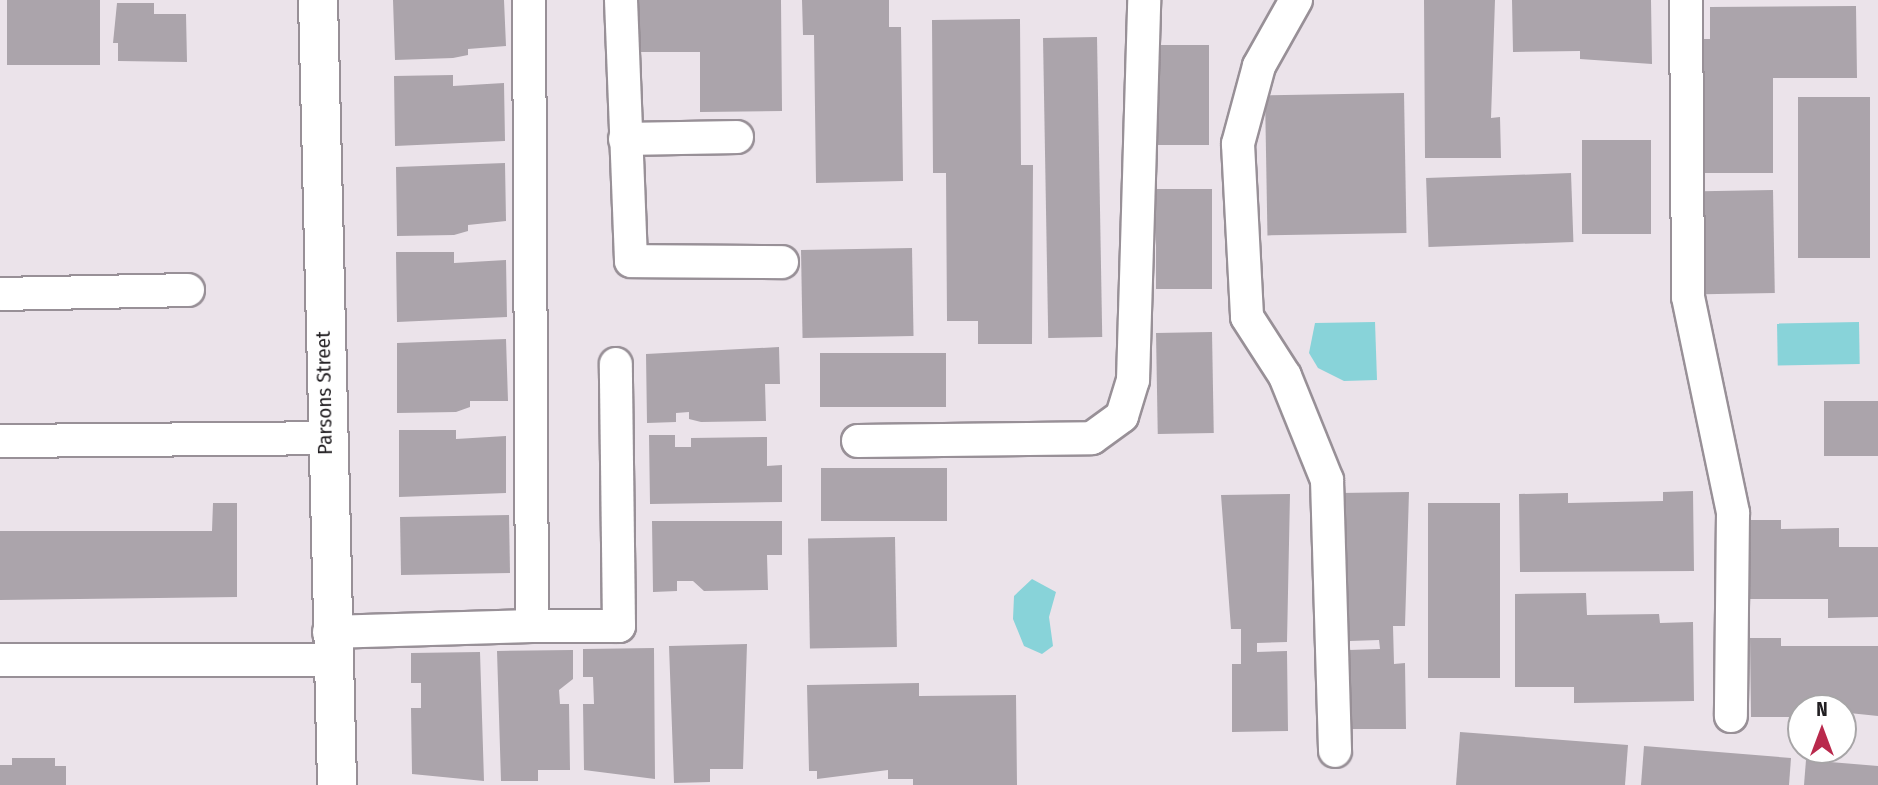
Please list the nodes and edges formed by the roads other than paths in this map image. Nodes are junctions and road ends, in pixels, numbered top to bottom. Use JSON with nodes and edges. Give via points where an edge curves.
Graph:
{"nodes":[{"id":1,"x":318,"y":0,"type":"edge"},
{"id":2,"x":529,"y":0,"type":"edge"},
{"id":3,"x":621,"y":0,"type":"edge"},
{"id":4,"x":1144,"y":0,"type":"edge"},
{"id":5,"x":1296,"y":0,"type":"edge"},
{"id":6,"x":1686,"y":0,"type":"edge"},
{"id":7,"x":737,"y":137,"type":"dead end"},
{"id":8,"x":625,"y":139,"type":"junction"},
{"id":9,"x":782,"y":262,"type":"dead end"},
{"id":10,"x":188,"y":290,"type":"dead end"},
{"id":11,"x":0,"y":294,"type":"edge"},
{"id":12,"x":616,"y":364,"type":"dead end"},
{"id":13,"x":324,"y":438,"type":"junction"},
{"id":14,"x":0,"y":441,"type":"edge"},
{"id":15,"x":858,"y":441,"type":"dead end"},
{"id":16,"x":532,"y":626,"type":"junction"},
{"id":17,"x":329,"y":646,"type":"junction"},
{"id":18,"x":0,"y":660,"type":"edge"},
{"id":19,"x":1731,"y":716,"type":"dead end"},
{"id":20,"x":1335,"y":751,"type":"dead end"},
{"id":21,"x":337,"y":785,"type":"edge"}],
"edges":[{"from":1,"to":13,"type":"street","name":"Parsons Street"},
{"from":2,"to":16,"type":"lane"},
{"from":3,"to":8,"type":"lane"},
{"from":4,"to":15,"type":"lane","via":[[1133,380],[1122,416],[1092,438]]},
{"from":5,"to":20,"type":"lane","via":[[1259,66],[1238,144],[1246,304],[1247,317],[1285,376],[1326,480]]},
{"from":6,"to":19,"type":"lane","via":[[1688,297],[1732,513]]},
{"from":7,"to":8,"type":"lane"},
{"from":8,"to":9,"type":"lane","via":[[631,261]]},
{"from":10,"to":11,"type":"lane"},
{"from":12,"to":16,"type":"lane","via":[[619,626]]},
{"from":13,"to":14,"type":"lane"},
{"from":13,"to":17,"type":"street","name":"Parsons Street"},
{"from":16,"to":17,"type":"lane"},
{"from":17,"to":18,"type":"lane"},
{"from":17,"to":21,"type":"street","name":"Parsons Street"}]}
